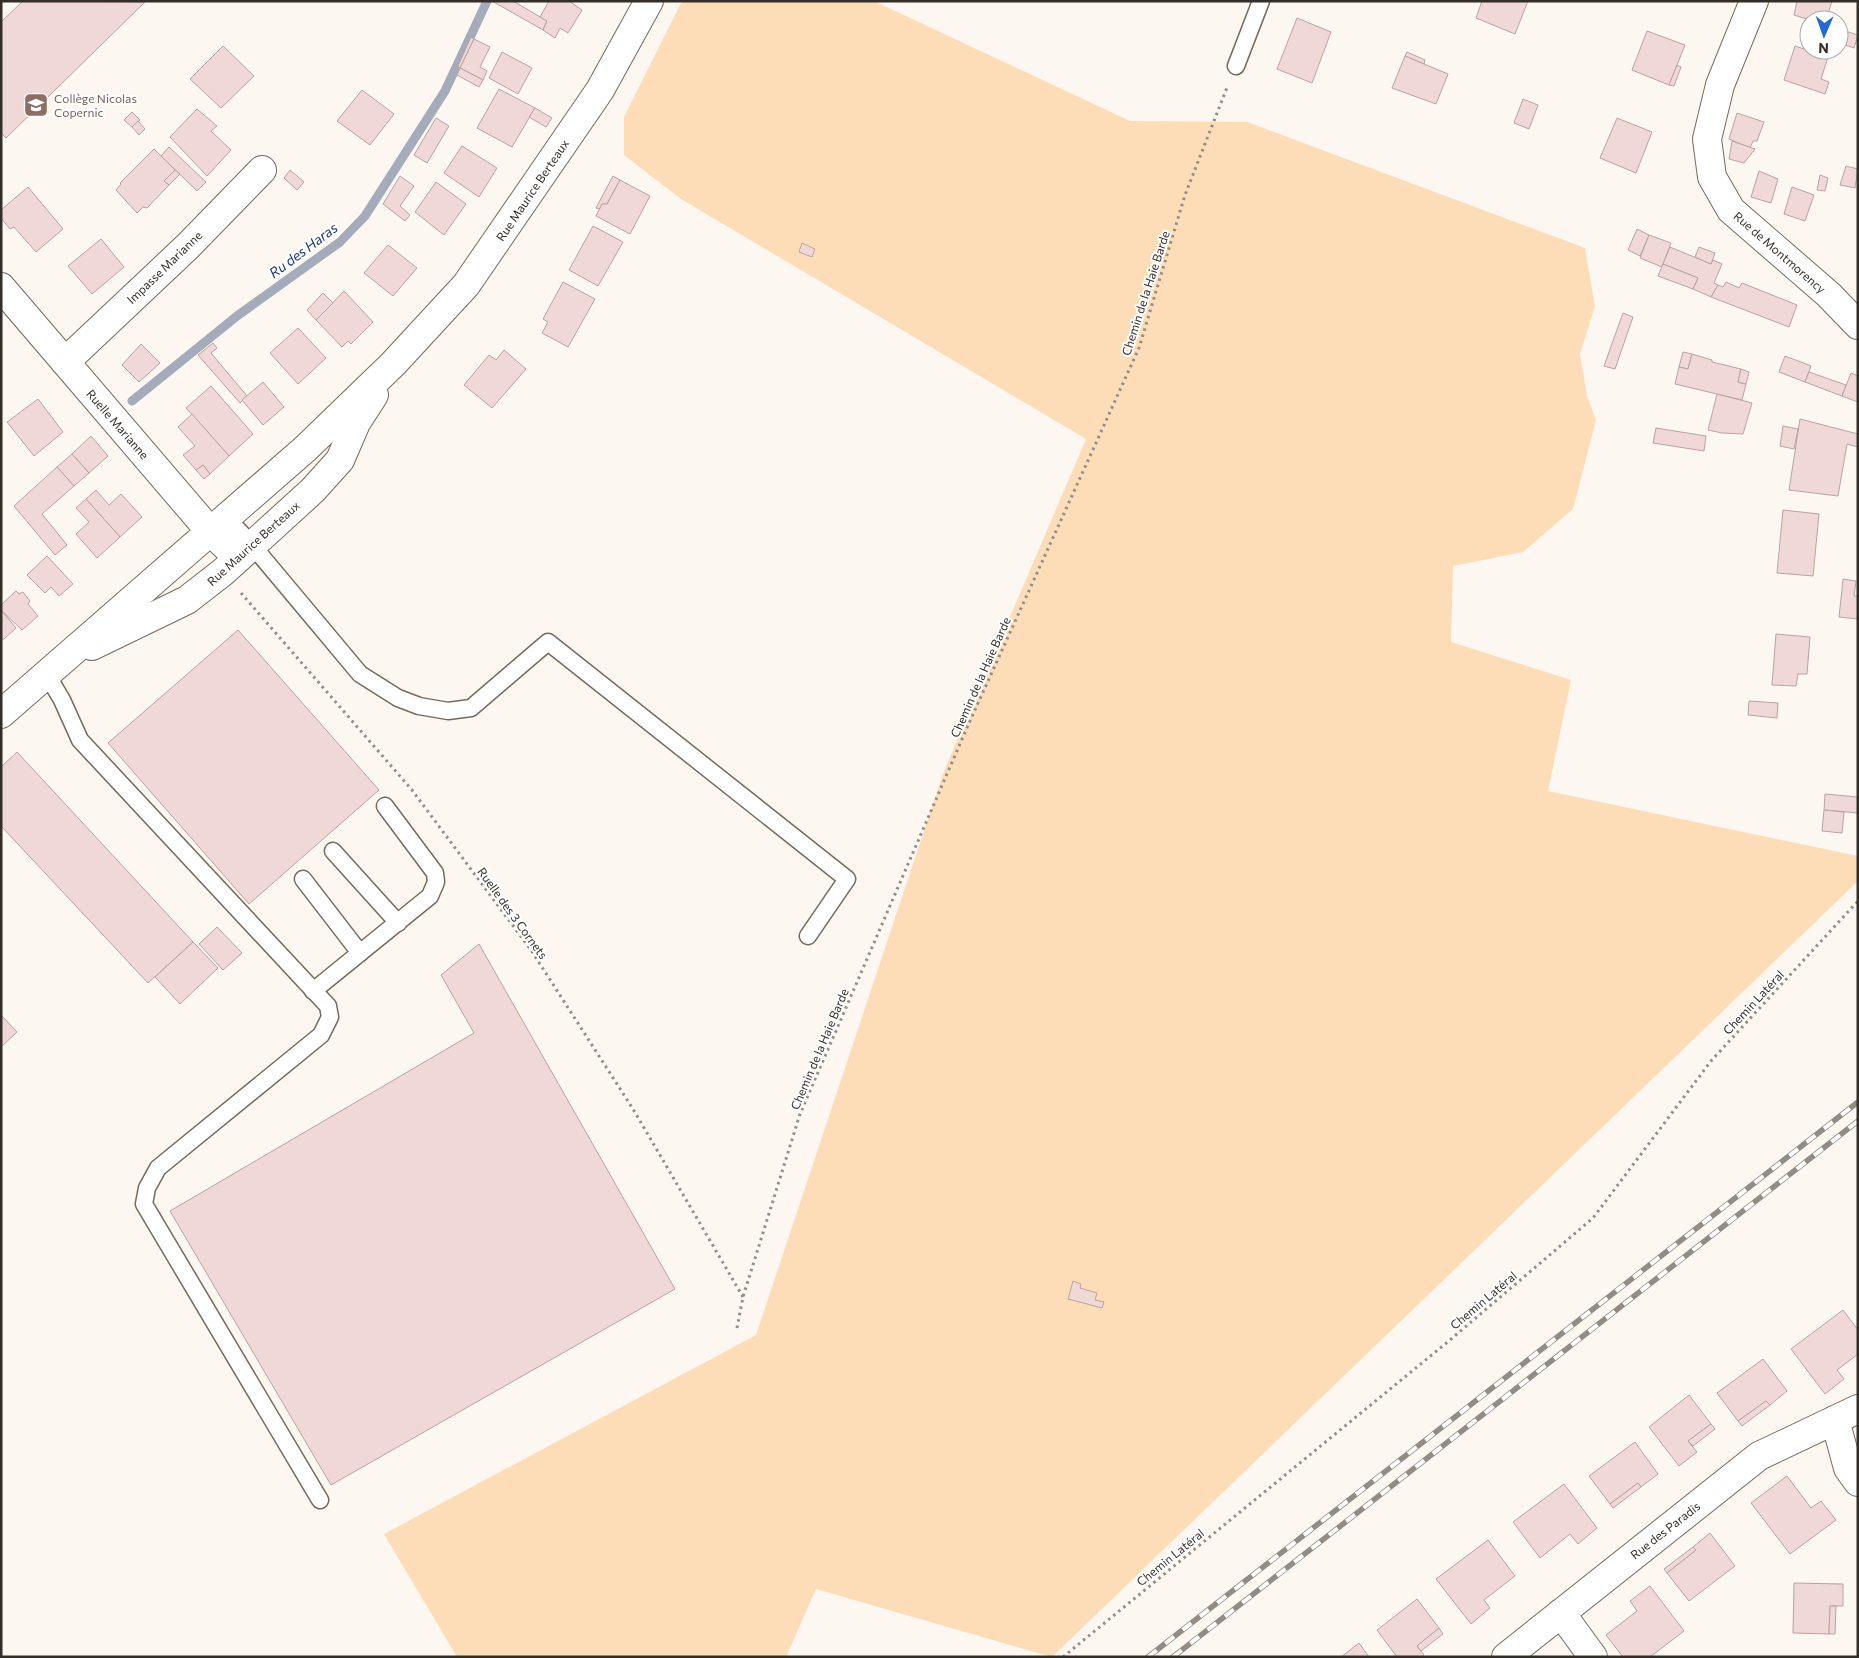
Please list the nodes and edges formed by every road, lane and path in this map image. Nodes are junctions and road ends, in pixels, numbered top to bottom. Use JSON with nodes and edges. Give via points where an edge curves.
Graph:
{"nodes":[{"id":1,"x":649,"y":1,"type":"edge"},
{"id":2,"x":1261,"y":1,"type":"edge"},
{"id":3,"x":1754,"y":1,"type":"edge"},
{"id":4,"x":1236,"y":66,"type":"joint"},
{"id":5,"x":262,"y":170,"type":"dead end"},
{"id":6,"x":1,"y":287,"type":"edge"},
{"id":7,"x":1858,"y":325,"type":"edge"},
{"id":8,"x":65,"y":362,"type":"junction"},
{"id":9,"x":393,"y":364,"type":"junction"},
{"id":10,"x":218,"y":524,"type":"junction"},
{"id":11,"x":238,"y":558,"type":"junction"},
{"id":12,"x":52,"y":668,"type":"junction"},
{"id":13,"x":1,"y":714,"type":"edge"},
{"id":14,"x":385,"y":806,"type":"dead end"},
{"id":15,"x":333,"y":851,"type":"dead end"},
{"id":16,"x":303,"y":879,"type":"dead end"},
{"id":17,"x":1858,"y":901,"type":"edge"},
{"id":18,"x":398,"y":923,"type":"junction"},
{"id":19,"x":808,"y":936,"type":"dead end"},
{"id":20,"x":360,"y":953,"type":"junction"},
{"id":21,"x":314,"y":991,"type":"junction"},
{"id":22,"x":743,"y":1297,"type":"junction"},
{"id":23,"x":737,"y":1328,"type":"dead end"},
{"id":24,"x":1846,"y":1415,"type":"edge"},
{"id":25,"x":1858,"y":1482,"type":"edge"},
{"id":26,"x":320,"y":1500,"type":"dead end"},
{"id":27,"x":1561,"y":1613,"type":"junction"},
{"id":28,"x":1063,"y":1657,"type":"edge"},
{"id":29,"x":1506,"y":1657,"type":"edge"},
{"id":30,"x":1593,"y":1657,"type":"edge"}],
"edges":[{"from":1,"to":9,"type":"street","name":"Rue Maurice Berteaux","via":[[600,90],[466,285]]},
{"from":2,"to":4,"type":"lane"},
{"from":3,"to":7,"type":"street","name":"Rue de Montmorency","via":[[1720,85],[1707,139],[1712,177],[1731,210],[1829,295]]},
{"from":4,"to":22,"type":"path","name":"Chemin de la Haie Barde","via":[[1185,195],[1139,348],[969,723],[800,1114]]},
{"from":5,"to":8,"type":"street","name":"Impasse Marianne","via":[[188,246]]},
{"from":6,"to":8,"type":"street","name":"Ruelle Marianne"},
{"from":8,"to":10,"type":"street","name":"Ruelle Marianne"},
{"from":9,"to":10,"type":"street","name":"Rue Maurice Berteaux","via":[[304,450]]},
{"from":9,"to":11,"type":"street","name":"Rue Maurice Berteaux","via":[[356,423],[340,460]]},
{"from":10,"to":11,"type":"street","name":"Ruelle Marianne"},
{"from":10,"to":12,"type":"street","name":"Rue Maurice Berteaux"},
{"from":11,"to":12,"type":"street","name":"Rue Maurice Berteaux","via":[[187,600]]},
{"from":11,"to":19,"type":"lane","via":[[360,674],[398,698],[418,706],[448,711],[471,708],[548,642],[847,879]]},
{"from":11,"to":22,"type":"path","name":"Ruelle des 3 Cornets","via":[[531,950],[634,1109]]},
{"from":12,"to":13,"type":"street","name":"Rue Maurice Berteaux"},
{"from":12,"to":21,"type":"lane","via":[[80,740]]},
{"from":14,"to":18,"type":"lane","via":[[435,873],[436,882],[430,896]]},
{"from":15,"to":18,"type":"lane"},
{"from":16,"to":20,"type":"lane"},
{"from":17,"to":28,"type":"path","name":"Chemin Latéral","via":[[1711,1061],[1593,1218],[1450,1340]]},
{"from":18,"to":20,"type":"lane"},
{"from":20,"to":21,"type":"lane"},
{"from":21,"to":26,"type":"lane","via":[[328,1006],[330,1017],[321,1035],[158,1168],[147,1188],[144,1204]]},
{"from":22,"to":23,"type":"path","name":"Chemin de la Haie Barde"},
{"from":24,"to":25,"type":"street","name":"Rue des Paradis","via":[[1848,1468]]},
{"from":24,"to":27,"type":"street","name":"Rue des Paradis","via":[[1759,1456]]},
{"from":27,"to":29,"type":"street","name":"Rue des Paradis"},
{"from":27,"to":30,"type":"street"}]}
